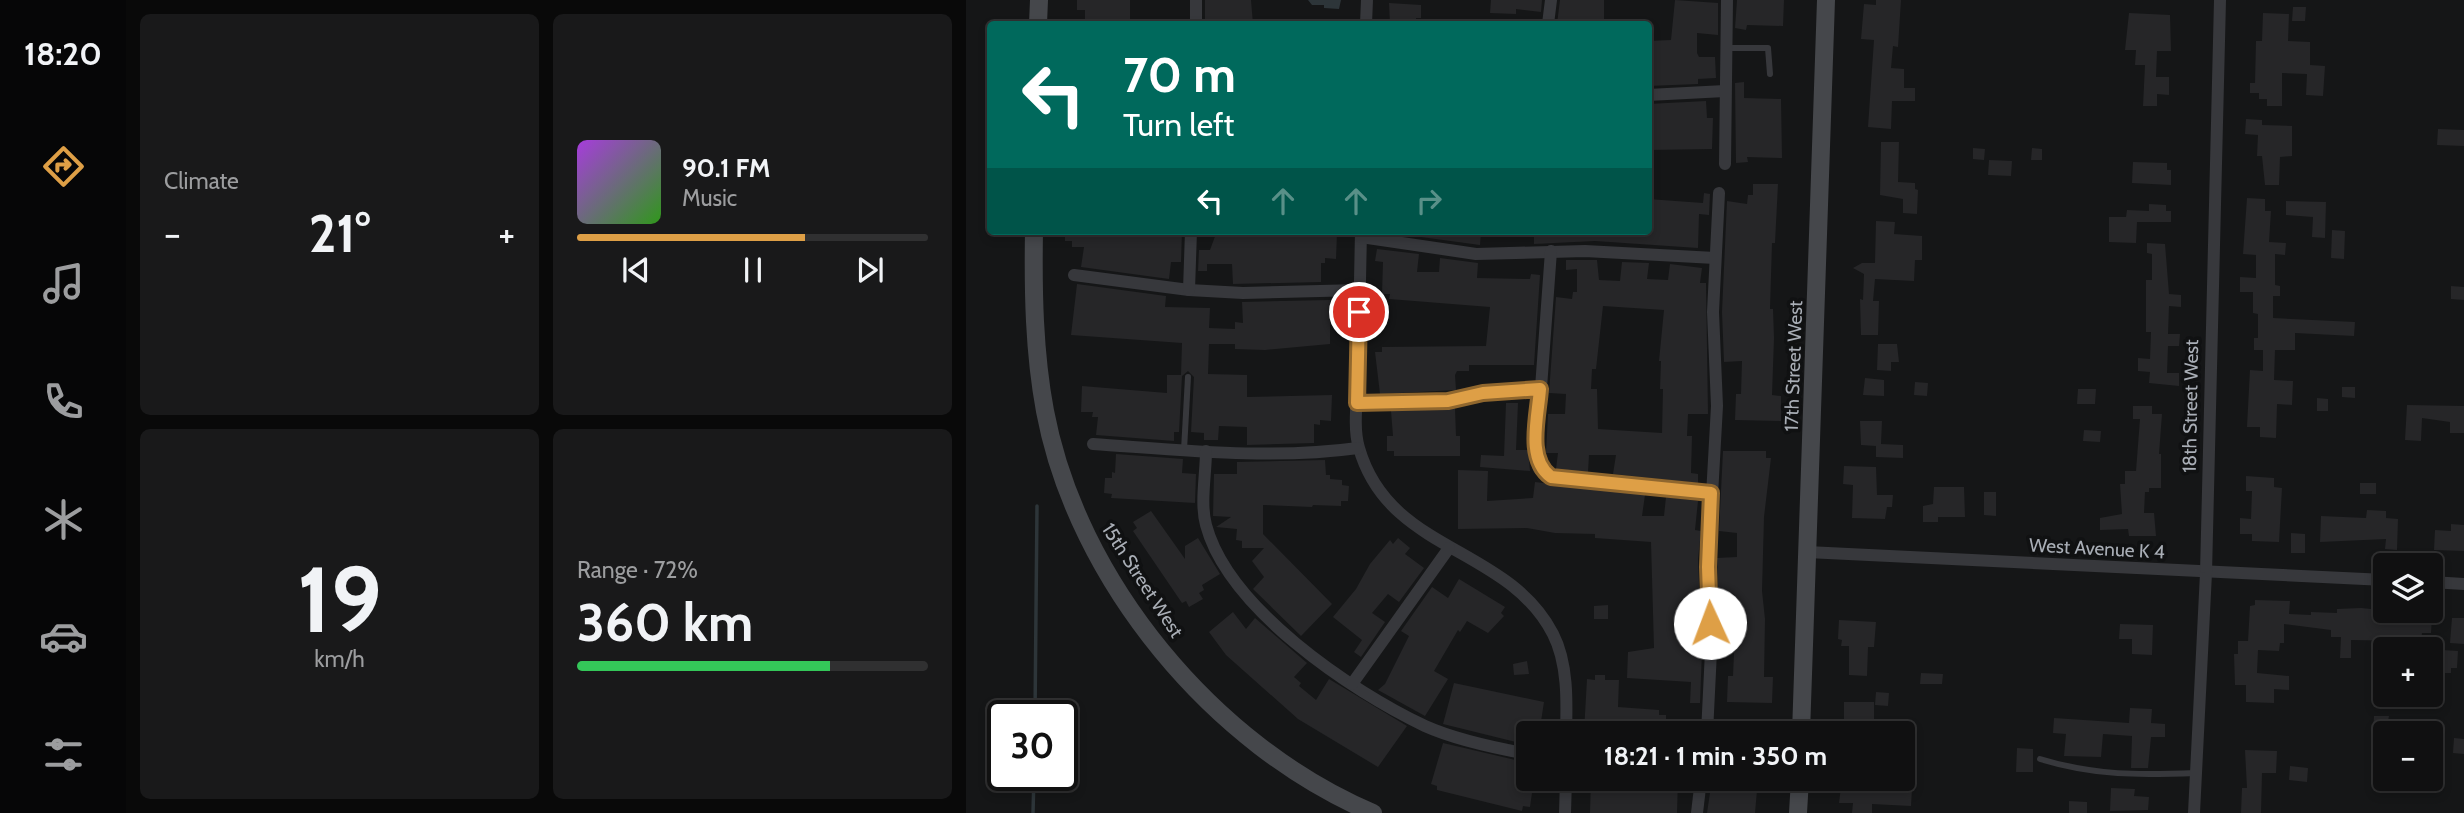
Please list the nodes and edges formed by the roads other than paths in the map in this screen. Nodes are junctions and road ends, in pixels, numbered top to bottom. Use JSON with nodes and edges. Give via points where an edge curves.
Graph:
{"nodes":[{"id":1,"x":1039,"y":0,"type":"edge"},
{"id":2,"x":1196,"y":0,"type":"edge"},
{"id":3,"x":1367,"y":0,"type":"edge"},
{"id":4,"x":1551,"y":0,"type":"edge"},
{"id":5,"x":1727,"y":0,"type":"edge"},
{"id":6,"x":1826,"y":0,"type":"edge"},
{"id":7,"x":2220,"y":0,"type":"edge"},
{"id":8,"x":1038,"y":21,"type":"edge"},
{"id":9,"x":1196,"y":21,"type":"edge"},
{"id":10,"x":1366,"y":21,"type":"edge"},
{"id":11,"x":1548,"y":21,"type":"edge"},
{"id":12,"x":1726,"y":48,"type":"junction"},
{"id":13,"x":1770,"y":74,"type":"dead end"},
{"id":14,"x":1725,"y":91,"type":"junction"},
{"id":15,"x":1652,"y":95,"type":"edge"},
{"id":16,"x":1725,"y":164,"type":"dead end"},
{"id":17,"x":1719,"y":193,"type":"dead end"},
{"id":18,"x":1034,"y":235,"type":"edge"},
{"id":19,"x":1191,"y":235,"type":"edge"},
{"id":20,"x":1361,"y":235,"type":"edge"},
{"id":21,"x":1367,"y":235,"type":"edge"},
{"id":22,"x":1550,"y":251,"type":"junction"},
{"id":23,"x":1715,"y":258,"type":"junction"},
{"id":24,"x":1073,"y":275,"type":"dead end"},
{"id":25,"x":1360,"y":289,"type":"junction"},
{"id":26,"x":1189,"y":290,"type":"junction"},
{"id":27,"x":1188,"y":377,"type":"dead end"},
{"id":28,"x":1540,"y":389,"type":"junction"},
{"id":29,"x":1357,"y":403,"type":"junction"},
{"id":30,"x":1093,"y":444,"type":"dead end"},
{"id":31,"x":1358,"y":448,"type":"junction"},
{"id":32,"x":1184,"y":450,"type":"junction"},
{"id":33,"x":1206,"y":451,"type":"junction"},
{"id":34,"x":1711,"y":493,"type":"junction"},
{"id":35,"x":1448,"y":548,"type":"junction"},
{"id":36,"x":1807,"y":552,"type":"junction"},
{"id":37,"x":2206,"y":573,"type":"junction"},
{"id":38,"x":2373,"y":580,"type":"edge"},
{"id":39,"x":2443,"y":583,"type":"edge"},
{"id":40,"x":2464,"y":584,"type":"edge"},
{"id":41,"x":1352,"y":684,"type":"junction"},
{"id":42,"x":1565,"y":721,"type":"edge"},
{"id":43,"x":1708,"y":721,"type":"edge"},
{"id":44,"x":1801,"y":721,"type":"edge"},
{"id":45,"x":1516,"y":751,"type":"edge"},
{"id":46,"x":2040,"y":759,"type":"dead end"},
{"id":47,"x":2196,"y":773,"type":"junction"},
{"id":48,"x":1566,"y":791,"type":"edge"},
{"id":49,"x":1700,"y":791,"type":"edge"},
{"id":50,"x":1799,"y":791,"type":"edge"},
{"id":51,"x":1373,"y":813,"type":"edge"},
{"id":52,"x":1565,"y":813,"type":"edge"},
{"id":53,"x":1697,"y":813,"type":"edge"},
{"id":54,"x":1798,"y":813,"type":"edge"},
{"id":55,"x":2194,"y":813,"type":"edge"}],
"edges":[{"from":1,"to":8,"type":"street"},
{"from":2,"to":9,"type":"street"},
{"from":3,"to":10,"type":"street"},
{"from":4,"to":11,"type":"street"},
{"from":5,"to":12,"type":"street"},
{"from":6,"to":36,"type":"street","name":"17th Street West"},
{"from":7,"to":37,"type":"street","name":"18th Street West"},
{"from":12,"to":13,"type":"lane","via":[[1768,48]]},
{"from":12,"to":14,"type":"street"},
{"from":14,"to":15,"type":"street"},
{"from":14,"to":16,"type":"street"},
{"from":17,"to":23,"type":"street"},
{"from":18,"to":51,"type":"street","name":"15th Street West","via":[[1036,350],[1045,413],[1067,492],[1095,552],[1149,636],[1209,703],[1285,765]]},
{"from":19,"to":26,"type":"street"},
{"from":20,"to":25,"type":"street"},
{"from":21,"to":22,"type":"street","via":[[1476,254]]},
{"from":22,"to":23,"type":"street"},
{"from":22,"to":28,"type":"street"},
{"from":23,"to":34,"type":"street","via":[[1717,407]]},
{"from":24,"to":26,"type":"street"},
{"from":25,"to":26,"type":"street"},
{"from":25,"to":29,"type":"street"},
{"from":27,"to":32,"type":"lane"},
{"from":28,"to":29,"type":"street","via":[[1448,401]]},
{"from":28,"to":34,"type":"street","via":[[1536,456],[1539,469],[1551,477]]},
{"from":29,"to":31,"type":"street"},
{"from":30,"to":32,"type":"street"},
{"from":31,"to":33,"type":"street","via":[[1317,453]]},
{"from":31,"to":35,"type":"street","via":[[1378,488],[1414,527]]},
{"from":32,"to":33,"type":"street"},
{"from":33,"to":41,"type":"street","via":[[1205,523],[1241,593],[1327,669]]},
{"from":34,"to":43,"type":"street"},
{"from":35,"to":41,"type":"street"},
{"from":35,"to":42,"type":"street","via":[[1486,565],[1518,588],[1553,634],[1563,668]]},
{"from":36,"to":37,"type":"street","name":"West Avenue K 4"},
{"from":36,"to":44,"type":"street","name":"17th Street West"},
{"from":37,"to":38,"type":"street","name":"West Avenue K 4"},
{"from":37,"to":47,"type":"street","name":"18th Street West"},
{"from":39,"to":40,"type":"street"},
{"from":41,"to":45,"type":"street","via":[[1426,727]]},
{"from":46,"to":47,"type":"lane","via":[[2079,771],[2121,776]]},
{"from":47,"to":55,"type":"street","name":"18th Street West"},
{"from":48,"to":52,"type":"street"},
{"from":49,"to":53,"type":"street"},
{"from":50,"to":54,"type":"street"}]}
